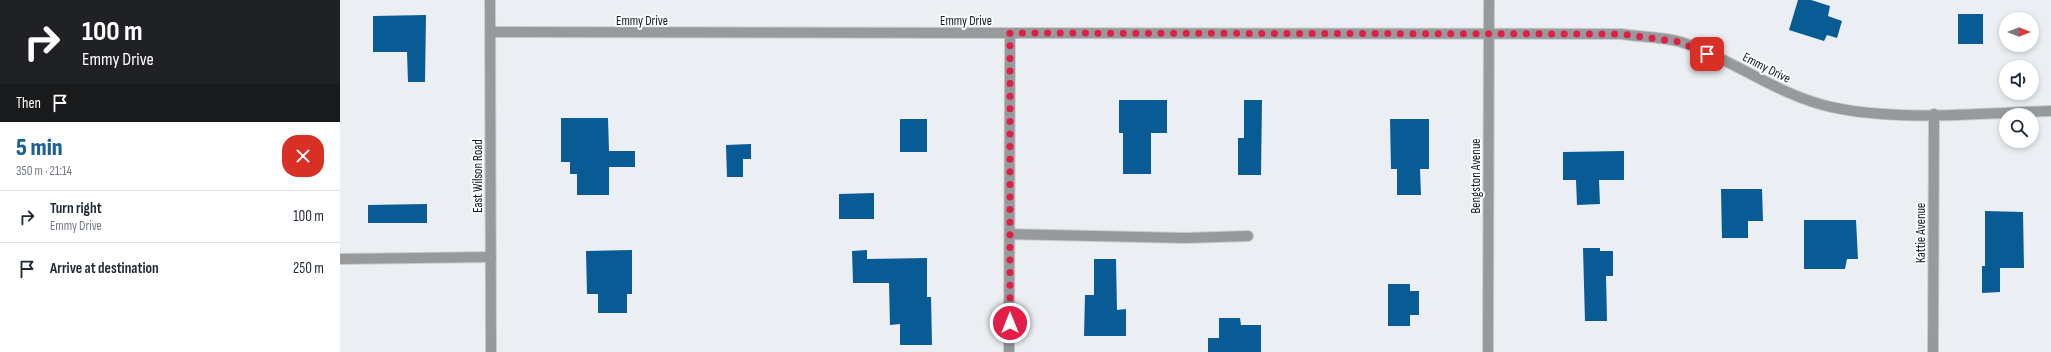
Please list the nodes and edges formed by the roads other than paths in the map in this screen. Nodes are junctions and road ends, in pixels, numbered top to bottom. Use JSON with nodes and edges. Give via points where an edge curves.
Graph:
{"nodes":[{"id":1,"x":490,"y":0,"type":"edge"},
{"id":2,"x":1489,"y":0,"type":"edge"},
{"id":3,"x":490,"y":32,"type":"junction"},
{"id":4,"x":1010,"y":33,"type":"junction"},
{"id":5,"x":1489,"y":34,"type":"junction"},
{"id":6,"x":2051,"y":111,"type":"edge"},
{"id":7,"x":1934,"y":114,"type":"junction"},
{"id":8,"x":1010,"y":234,"type":"junction"},
{"id":9,"x":1248,"y":236,"type":"dead end"},
{"id":10,"x":491,"y":257,"type":"junction"},
{"id":11,"x":340,"y":259,"type":"edge"},
{"id":12,"x":491,"y":352,"type":"edge"},
{"id":13,"x":1009,"y":352,"type":"edge"},
{"id":14,"x":1488,"y":352,"type":"edge"},
{"id":15,"x":1933,"y":352,"type":"edge"}],
"edges":[{"from":1,"to":3,"type":"street","name":"East Wilson Road"},
{"from":2,"to":5,"type":"street","name":"Bengston Avenue"},
{"from":3,"to":4,"type":"street","name":"Emmy Drive"},
{"from":3,"to":10,"type":"street","name":"East Wilson Road"},
{"from":4,"to":5,"type":"street","name":"Emmy Drive"},
{"from":4,"to":8,"type":"street"},
{"from":5,"to":7,"type":"street","name":"Emmy Drive","via":[[1621,34],[1680,42],[1735,65],[1781,90],[1830,107],[1882,115]]},
{"from":5,"to":14,"type":"street","name":"Bengston Avenue"},
{"from":6,"to":7,"type":"street","name":"Emmy Drive"},
{"from":7,"to":15,"type":"street","name":"Kattie Avenue"},
{"from":8,"to":9,"type":"street","via":[[1185,238]]},
{"from":8,"to":13,"type":"street"},
{"from":10,"to":11,"type":"street"},
{"from":10,"to":12,"type":"street","name":"East Wilson Road"}]}
